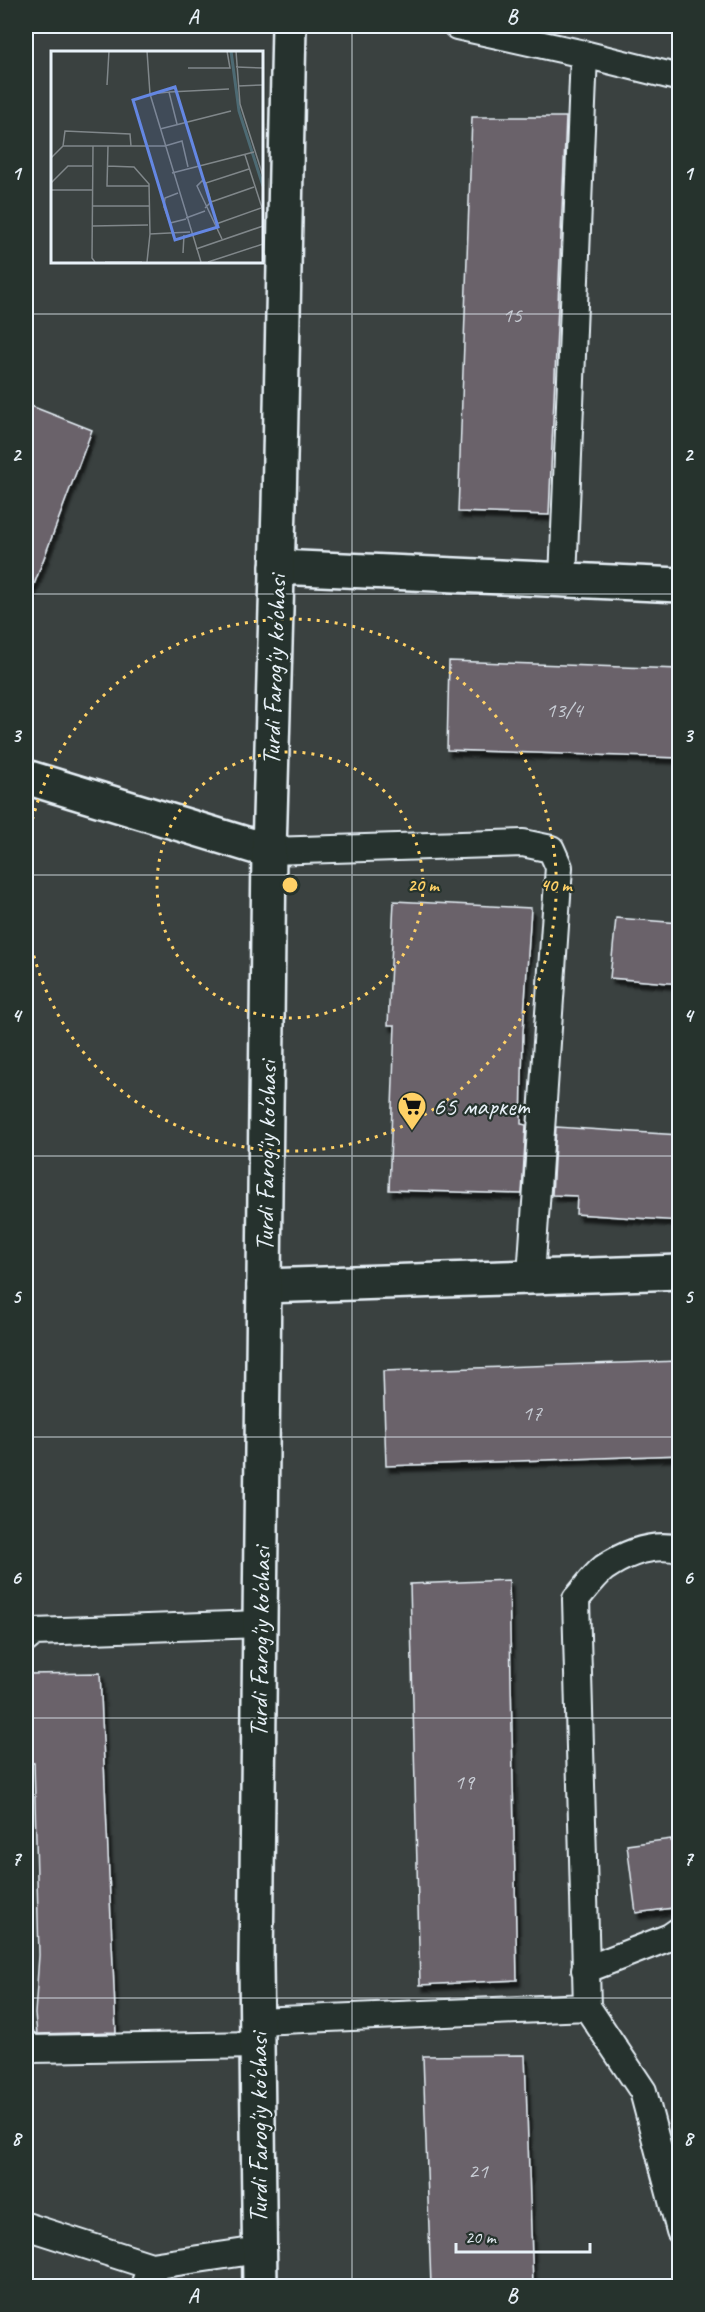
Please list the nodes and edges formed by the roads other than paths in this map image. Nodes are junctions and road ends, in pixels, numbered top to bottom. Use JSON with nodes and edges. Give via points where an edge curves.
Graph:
{"nodes":[{"id":1,"x":289,"y":26,"type":"edge"},
{"id":2,"x":457,"y":26,"type":"edge"},
{"id":3,"x":584,"y":54,"type":"junction"},
{"id":4,"x":680,"y":78,"type":"edge"},
{"id":5,"x":278,"y":567,"type":"junction"},
{"id":6,"x":563,"y":580,"type":"junction"},
{"id":7,"x":680,"y":585,"type":"edge"},
{"id":8,"x":26,"y":777,"type":"edge"},
{"id":9,"x":269,"y":850,"type":"junction"},
{"id":10,"x":680,"y":1272,"type":"edge"},
{"id":11,"x":531,"y":1276,"type":"junction"},
{"id":12,"x":264,"y":1286,"type":"junction"},
{"id":13,"x":680,"y":1550,"type":"edge"},
{"id":14,"x":260,"y":1624,"type":"junction"},
{"id":15,"x":26,"y":1639,"type":"edge"},
{"id":16,"x":680,"y":1930,"type":"edge"},
{"id":17,"x":585,"y":1970,"type":"junction"},
{"id":18,"x":586,"y":2007,"type":"junction"},
{"id":19,"x":257,"y":2033,"type":"junction"},
{"id":20,"x":26,"y":2044,"type":"edge"},
{"id":21,"x":26,"y":2226,"type":"edge"},
{"id":22,"x":680,"y":2231,"type":"edge"},
{"id":23,"x":259,"y":2250,"type":"junction"},
{"id":24,"x":148,"y":2276,"type":"edge"},
{"id":25,"x":260,"y":2286,"type":"edge"}],
"edges":[{"from":1,"to":5,"type":"street","name":"Turdi Farog'iy ko'chasi"},
{"from":2,"to":3,"type":"lane"},
{"from":3,"to":4,"type":"lane"},
{"from":3,"to":6,"type":"lane"},
{"from":5,"to":6,"type":"street"},
{"from":5,"to":9,"type":"street","name":"Turdi Farog'iy ko'chasi"},
{"from":6,"to":7,"type":"street"},
{"from":8,"to":9,"type":"street"},
{"from":9,"to":11,"type":"lane","via":[[523,843],[551,849],[559,867]]},
{"from":9,"to":12,"type":"street","name":"Turdi Farog'iy ko'chasi"},
{"from":10,"to":11,"type":"street"},
{"from":11,"to":12,"type":"street"},
{"from":12,"to":14,"type":"street","name":"Turdi Farog'iy ko'chasi"},
{"from":13,"to":17,"type":"lane","via":[[640,1550],[603,1569],[576,1599]]},
{"from":14,"to":15,"type":"lane","via":[[34,1632]]},
{"from":14,"to":19,"type":"street","name":"Turdi Farog'iy ko'chasi"},
{"from":16,"to":17,"type":"lane"},
{"from":17,"to":18,"type":"lane"},
{"from":18,"to":19,"type":"lane"},
{"from":18,"to":22,"type":"lane","via":[[643,2091]]},
{"from":19,"to":20,"type":"lane","via":[[32,2049]]},
{"from":19,"to":23,"type":"street","name":"Turdi Farog'iy ko'chasi"},
{"from":21,"to":24,"type":"lane"},
{"from":23,"to":24,"type":"lane"},
{"from":23,"to":25,"type":"street","name":"Turdi Farog'iy ko'chasi"}]}
